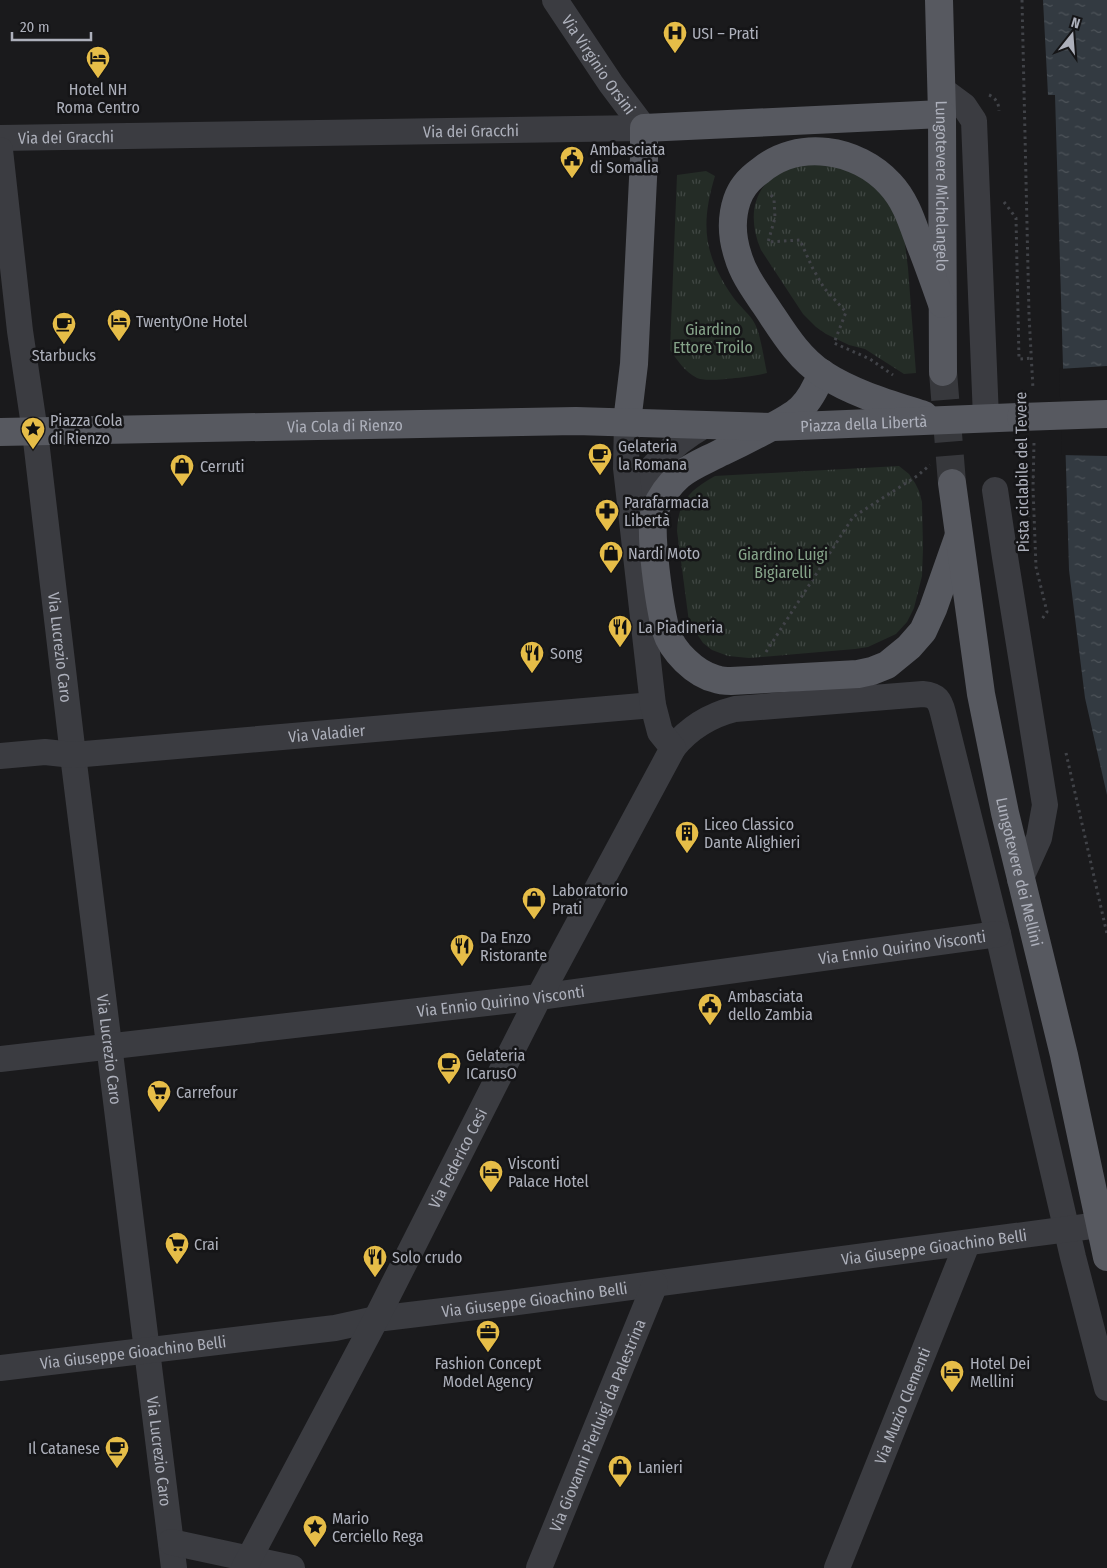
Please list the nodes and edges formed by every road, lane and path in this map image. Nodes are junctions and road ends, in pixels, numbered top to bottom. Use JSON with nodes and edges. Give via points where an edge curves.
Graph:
{"nodes":[{"id":1,"x":555,"y":0,"type":"edge"},
{"id":2,"x":939,"y":0,"type":"edge"},
{"id":3,"x":1022,"y":0,"type":"edge"},
{"id":4,"x":941,"y":102,"type":"junction"},
{"id":5,"x":644,"y":128,"type":"junction"},
{"id":6,"x":0,"y":138,"type":"edge"},
{"id":7,"x":0,"y":150,"type":"edge"},
{"id":8,"x":753,"y":176,"type":"junction"},
{"id":9,"x":1002,"y":200,"type":"dead end"},
{"id":10,"x":942,"y":304,"type":"junction"},
{"id":11,"x":1032,"y":358,"type":"junction"},
{"id":12,"x":943,"y":372,"type":"tunnel mouth"},
{"id":13,"x":822,"y":373,"type":"junction"},
{"id":14,"x":900,"y":379,"type":"dead end"},
{"id":15,"x":1107,"y":414,"type":"edge"},
{"id":16,"x":1029,"y":416,"type":"junction"},
{"id":17,"x":986,"y":418,"type":"junction"},
{"id":18,"x":938,"y":420,"type":"junction"},
{"id":19,"x":627,"y":422,"type":"junction"},
{"id":20,"x":705,"y":425,"type":"junction"},
{"id":21,"x":773,"y":427,"type":"junction"},
{"id":22,"x":0,"y":432,"type":"edge"},
{"id":23,"x":35,"y":432,"type":"junction"},
{"id":24,"x":930,"y":465,"type":"dead end"},
{"id":25,"x":1034,"y":477,"type":"junction"},
{"id":26,"x":952,"y":483,"type":"tunnel mouth"},
{"id":27,"x":996,"y":490,"type":"dead end"},
{"id":28,"x":1027,"y":493,"type":"dead end"},
{"id":29,"x":631,"y":523,"type":"junction"},
{"id":30,"x":959,"y":534,"type":"junction"},
{"id":31,"x":1041,"y":624,"type":"dead end"},
{"id":32,"x":750,"y":681,"type":"junction"},
{"id":33,"x":931,"y":695,"type":"joint"},
{"id":34,"x":653,"y":705,"type":"junction"},
{"id":35,"x":673,"y":748,"type":"junction"},
{"id":36,"x":1065,"y":751,"type":"dead end"},
{"id":37,"x":73,"y":755,"type":"junction"},
{"id":38,"x":0,"y":756,"type":"edge"},
{"id":39,"x":1020,"y":880,"type":"junction"},
{"id":40,"x":998,"y":934,"type":"junction"},
{"id":41,"x":1107,"y":934,"type":"edge"},
{"id":42,"x":539,"y":997,"type":"junction"},
{"id":43,"x":109,"y":1047,"type":"junction"},
{"id":44,"x":0,"y":1059,"type":"edge"},
{"id":45,"x":1099,"y":1225,"type":"junction"},
{"id":46,"x":1067,"y":1230,"type":"junction"},
{"id":47,"x":967,"y":1244,"type":"junction"},
{"id":48,"x":1107,"y":1257,"type":"edge"},
{"id":49,"x":655,"y":1284,"type":"junction"},
{"id":50,"x":376,"y":1319,"type":"junction"},
{"id":51,"x":147,"y":1351,"type":"junction"},
{"id":52,"x":0,"y":1368,"type":"edge"},
{"id":53,"x":1107,"y":1388,"type":"edge"},
{"id":54,"x":171,"y":1542,"type":"junction"},
{"id":55,"x":246,"y":1564,"type":"edge"},
{"id":56,"x":174,"y":1568,"type":"edge"},
{"id":57,"x":292,"y":1568,"type":"edge"},
{"id":58,"x":539,"y":1568,"type":"edge"},
{"id":59,"x":837,"y":1568,"type":"edge"}],
"edges":[{"from":1,"to":5,"type":"street","name":"Via Virginio Orsini"},
{"from":2,"to":4,"type":"main road","name":"Lungotevere Michelangelo"},
{"from":3,"to":11,"type":"path","name":"Pista ciclabile del Tevere"},
{"from":4,"to":5,"type":"main road","name":"Via dei Gracchi"},
{"from":4,"to":10,"type":"main road","name":"Lungotevere Michelangelo"},
{"from":4,"to":17,"type":"street","via":[[969,111],[975,127]]},
{"from":5,"to":6,"type":"street","name":"Via dei Gracchi"},
{"from":5,"to":19,"type":"main road","via":[[634,364]]},
{"from":7,"to":23,"type":"street"},
{"from":8,"to":10,"type":"main road","via":[[779,159],[807,151],[838,153],[867,166],[888,182],[902,199]]},
{"from":8,"to":13,"type":"main road","via":[[741,192],[734,211],[733,232],[738,257],[784,335]]},
{"from":8,"to":14,"type":"path","via":[[774,199],[775,218],[768,242],[800,240],[824,288],[846,312],[834,343]]},
{"from":9,"to":11,"type":"path","via":[[1016,218],[1019,359]]},
{"from":10,"to":12,"type":"main road","name":"Lungotevere Michelangelo"},
{"from":11,"to":16,"type":"path","name":"Pista ciclabile del Tevere"},
{"from":13,"to":18,"type":"main road","via":[[862,394]]},
{"from":13,"to":21,"type":"main road","via":[[806,404]]},
{"from":15,"to":16,"type":"main road","name":"Piazza della Libertà","bridge":true},
{"from":16,"to":17,"type":"main road","name":"Piazza della Libertà"},
{"from":16,"to":25,"type":"path","name":"Pista ciclabile del Tevere"},
{"from":17,"to":18,"type":"main road","name":"Piazza della Libertà"},
{"from":18,"to":21,"type":"main road","name":"Piazza della Libertà"},
{"from":19,"to":20,"type":"main road","name":"Piazza della Libertà"},
{"from":19,"to":23,"type":"main road","name":"Via Cola di Rienzo"},
{"from":19,"to":29,"type":"street","via":[[626,463]]},
{"from":20,"to":21,"type":"main road","name":"Piazza della Libertà"},
{"from":20,"to":29,"type":"street","via":[[666,454],[643,481],[633,503]]},
{"from":21,"to":32,"type":"main road","via":[[679,476],[660,500],[653,524],[664,620],[672,643],[706,676],[724,681]]},
{"from":22,"to":23,"type":"main road"},
{"from":23,"to":37,"type":"street","name":"Via Lucrezio Caro"},
{"from":24,"to":32,"type":"path","via":[[853,517]]},
{"from":25,"to":28,"type":"path","via":[[1027,477]]},
{"from":25,"to":31,"type":"path","name":"Pista ciclabile del Tevere","via":[[1036,567],[1047,612]]},
{"from":26,"to":30,"type":"main road","name":"Lungotevere dei Mellini"},
{"from":27,"to":39,"type":"street","via":[[1045,805],[1039,838]]},
{"from":29,"to":34,"type":"street"},
{"from":30,"to":32,"type":"main road","via":[[927,623],[919,638],[898,658],[880,668],[858,674]]},
{"from":30,"to":39,"type":"main road","name":"Lungotevere dei Mellini","via":[[981,694]]},
{"from":33,"to":35,"type":"street","name":"Via Federico Cesi","via":[[735,709],[712,717],[687,733]]},
{"from":33,"to":40,"type":"street","name":"Lungotevere dei Mellini","via":[[940,702]]},
{"from":34,"to":35,"type":"street","via":[[660,732]]},
{"from":34,"to":37,"type":"street","name":"Via Valadier"},
{"from":35,"to":42,"type":"street","name":"Via Federico Cesi"},
{"from":36,"to":41,"type":"path"},
{"from":37,"to":38,"type":"street","name":"Via Valadier","via":[[45,752]]},
{"from":37,"to":43,"type":"street","name":"Via Lucrezio Caro"},
{"from":39,"to":45,"type":"main road","name":"Lungotevere dei Mellini","via":[[1064,1055]]},
{"from":40,"to":42,"type":"street","name":"Via Ennio Quirino Visconti"},
{"from":40,"to":46,"type":"street","name":"Lungotevere dei Mellini"},
{"from":42,"to":43,"type":"street","name":"Via Ennio Quirino Visconti"},
{"from":42,"to":50,"type":"street","name":"Via Federico Cesi"},
{"from":43,"to":44,"type":"street","name":"Via Ennio Quirino Visconti"},
{"from":43,"to":51,"type":"street","name":"Via Lucrezio Caro"},
{"from":45,"to":46,"type":"street","name":"Via Giuseppe Gioachino Belli"},
{"from":45,"to":48,"type":"main road","name":"Lungotevere dei Mellini"},
{"from":46,"to":47,"type":"street","name":"Via Giuseppe Gioachino Belli"},
{"from":46,"to":53,"type":"street","name":"Lungotevere dei Mellini"},
{"from":47,"to":49,"type":"street","name":"Via Giuseppe Gioachino Belli"},
{"from":47,"to":59,"type":"street","name":"Via Muzio Clementi"},
{"from":49,"to":50,"type":"street","name":"Via Giuseppe Gioachino Belli"},
{"from":49,"to":58,"type":"street","name":"Via Giovanni Pierluigi da Palestrina"},
{"from":50,"to":51,"type":"street","name":"Via Giuseppe Gioachino Belli","via":[[335,1328]]},
{"from":50,"to":55,"type":"street","name":"Via Federico Cesi"},
{"from":51,"to":52,"type":"street","name":"Via Giuseppe Gioachino Belli"},
{"from":51,"to":54,"type":"street","name":"Via Lucrezio Caro"},
{"from":54,"to":55,"type":"street"},
{"from":54,"to":56,"type":"street","name":"Via Lucrezio Caro"},
{"from":55,"to":57,"type":"street"}]}
